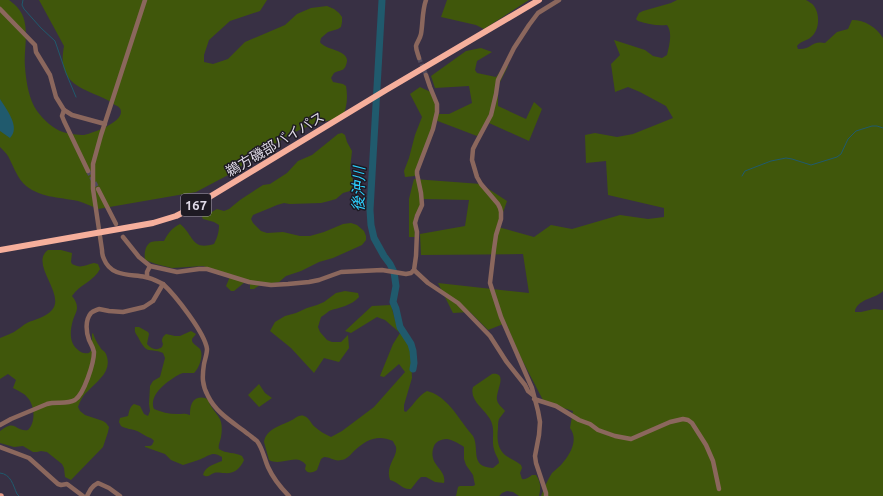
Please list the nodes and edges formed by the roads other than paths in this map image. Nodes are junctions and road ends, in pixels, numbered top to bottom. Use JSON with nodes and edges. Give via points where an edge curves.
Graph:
{"nodes":[{"id":1,"x":145,"y":0,"type":"edge"},
{"id":2,"x":426,"y":0,"type":"edge"},
{"id":3,"x":539,"y":0,"type":"edge"},
{"id":4,"x":559,"y":0,"type":"edge"},
{"id":5,"x":0,"y":8,"type":"edge"},
{"id":6,"x":419,"y":58,"type":"tunnel mouth"},
{"id":7,"x":426,"y":75,"type":"tunnel mouth"},
{"id":8,"x":64,"y":110,"type":"junction"},
{"id":9,"x":105,"y":124,"type":"junction"},
{"id":10,"x":88,"y":171,"type":"tunnel mouth"},
{"id":11,"x":98,"y":189,"type":"tunnel mouth"},
{"id":12,"x":116,"y":224,"type":"dead end"},
{"id":13,"x":100,"y":232,"type":"junction"},
{"id":14,"x":123,"y":237,"type":"dead end"},
{"id":15,"x":0,"y":250,"type":"edge"},
{"id":16,"x":150,"y":266,"type":"junction"},
{"id":17,"x":414,"y":270,"type":"junction"},
{"id":18,"x":147,"y":277,"type":"junction"},
{"id":19,"x":163,"y":284,"type":"junction"},
{"id":20,"x":534,"y":397,"type":"junction"},
{"id":21,"x":0,"y":425,"type":"edge"},
{"id":22,"x":0,"y":447,"type":"edge"},
{"id":23,"x":719,"y":489,"type":"dead end"},
{"id":24,"x":83,"y":496,"type":"edge"},
{"id":25,"x":87,"y":496,"type":"edge"},
{"id":26,"x":120,"y":496,"type":"edge"},
{"id":27,"x":289,"y":496,"type":"edge"},
{"id":28,"x":546,"y":496,"type":"edge"}],
"edges":[{"from":1,"to":9,"type":"street"},
{"from":2,"to":6,"type":"street","via":[[420,38],[416,44]]},
{"from":3,"to":13,"type":"highway","name":"鵜方磯部バイパス","number":"167","via":[[188,210],[158,221]]},
{"from":4,"to":20,"type":"street","via":[[538,13],[514,48],[498,80],[490,115],[473,149],[472,160],[481,184],[500,208],[490,283]]},
{"from":5,"to":8,"type":"street","via":[[35,46]]},
{"from":7,"to":17,"type":"street","via":[[437,104],[437,112],[434,129],[417,171],[422,205],[415,223],[417,232]]},
{"from":8,"to":9,"type":"street","via":[[72,115]]},
{"from":8,"to":10,"type":"street","via":[[64,122]]},
{"from":9,"to":13,"type":"street","via":[[93,164],[93,189]]},
{"from":11,"to":12,"type":"street"},
{"from":13,"to":15,"type":"highway","name":"鵜方磯部バイパス","number":"167"},
{"from":13,"to":18,"type":"street","via":[[104,259],[112,270]]},
{"from":14,"to":16,"type":"street"},
{"from":16,"to":17,"type":"street","via":[[177,272],[207,269],[249,282],[271,285],[309,282],[342,272],[382,270],[406,274]]},
{"from":16,"to":18,"type":"street"},
{"from":17,"to":20,"type":"street","via":[[458,303],[490,336]]},
{"from":18,"to":19,"type":"street"},
{"from":19,"to":21,"type":"street","via":[[153,301],[144,307],[123,312],[100,309],[91,313],[87,328],[88,339],[93,349],[93,362],[77,398],[68,403],[52,402]]},
{"from":19,"to":27,"type":"street","via":[[188,314],[205,342],[206,356],[202,376],[208,396],[223,414],[256,440],[272,475]]},
{"from":20,"to":23,"type":"street","via":[[556,406],[598,430],[631,439],[670,422],[688,420],[706,445],[713,461]]},
{"from":20,"to":28,"type":"street","via":[[540,422],[535,456]]},
{"from":22,"to":24,"type":"street","via":[[29,458],[56,482],[61,485],[67,484]]},
{"from":25,"to":26,"type":"street","via":[[90,489],[98,483]]}]}
